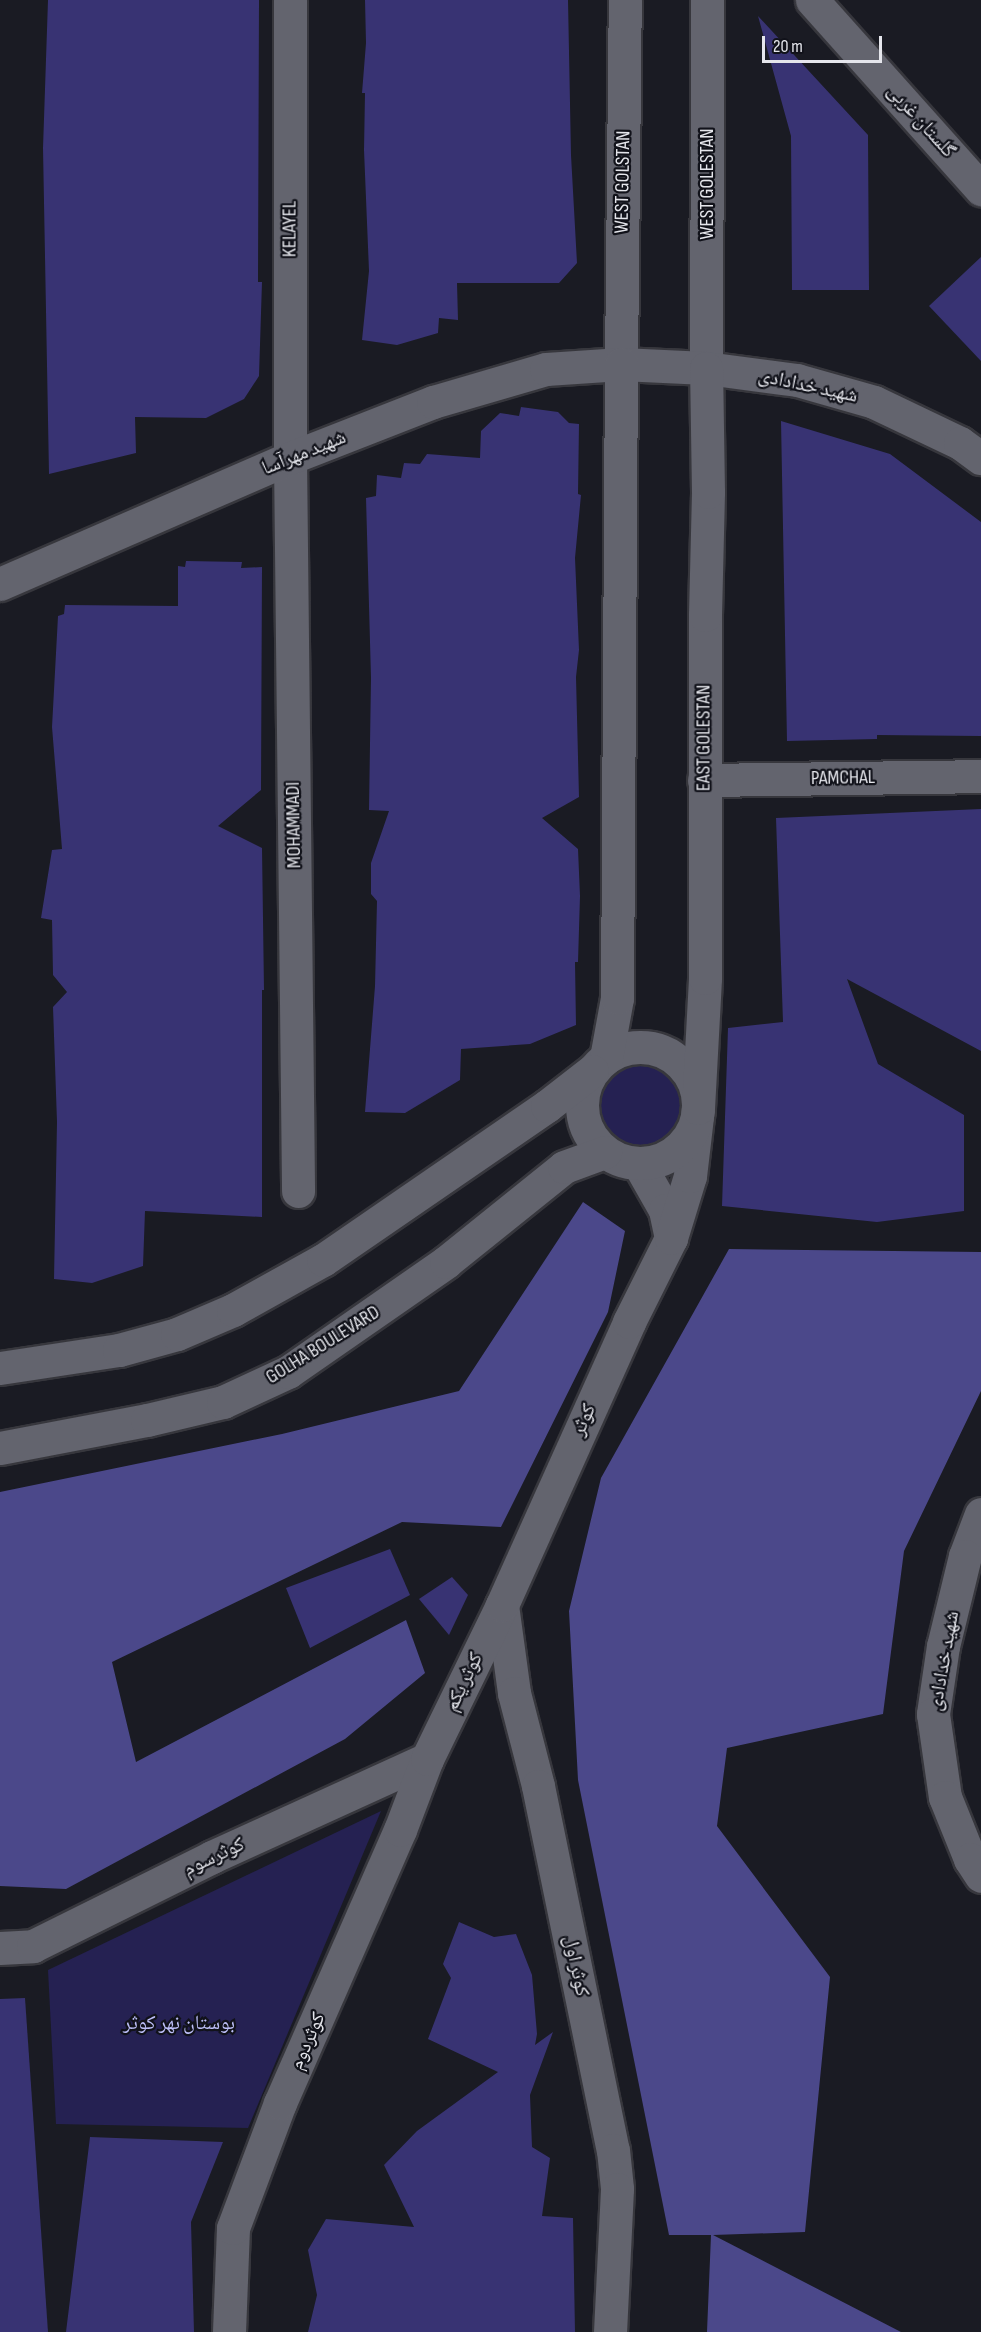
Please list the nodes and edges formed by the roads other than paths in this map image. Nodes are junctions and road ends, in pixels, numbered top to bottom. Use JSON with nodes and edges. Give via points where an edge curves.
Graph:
{"nodes":[{"id":1,"x":290,"y":0,"type":"edge"},
{"id":2,"x":625,"y":0,"type":"edge"},
{"id":3,"x":707,"y":0,"type":"edge"},
{"id":4,"x":812,"y":0,"type":"edge"},
{"id":5,"x":981,"y":189,"type":"edge"},
{"id":6,"x":621,"y":364,"type":"junction"},
{"id":7,"x":706,"y":368,"type":"junction"},
{"id":8,"x":290,"y":458,"type":"junction"},
{"id":9,"x":981,"y":458,"type":"edge"},
{"id":10,"x":0,"y":584,"type":"edge"},
{"id":11,"x":981,"y":776,"type":"edge"},
{"id":12,"x":704,"y":780,"type":"junction"},
{"id":13,"x":599,"y":1064,"type":"junction"},
{"id":14,"x":698,"y":1108,"type":"junction"},
{"id":15,"x":605,"y":1152,"type":"junction"},
{"id":16,"x":639,"y":1164,"type":"junction"},
{"id":17,"x":298,"y":1191,"type":"dead end"},
{"id":18,"x":671,"y":1238,"type":"junction"},
{"id":19,"x":0,"y":1368,"type":"edge"},
{"id":20,"x":0,"y":1448,"type":"edge"},
{"id":21,"x":981,"y":1514,"type":"edge"},
{"id":22,"x":502,"y":1605,"type":"junction"},
{"id":23,"x":427,"y":1759,"type":"junction"},
{"id":24,"x":981,"y":1876,"type":"edge"},
{"id":25,"x":0,"y":1948,"type":"edge"},
{"id":26,"x":229,"y":2332,"type":"edge"},
{"id":27,"x":610,"y":2332,"type":"edge"}],
"edges":[{"from":1,"to":8,"type":"street","name":"KELAYEL"},
{"from":2,"to":6,"type":"street","name":"WEST GOLSTAN"},
{"from":3,"to":7,"type":"street","name":"WEST GOLESTAN"},
{"from":4,"to":5,"type":"street","name":"گلستان غربی"},
{"from":6,"to":7,"type":"street","name":"شهید خدادادی"},
{"from":6,"to":8,"type":"street","name":"شهید مهرآسا","via":[[546,369],[498,382],[433,402]]},
{"from":6,"to":13,"type":"street","via":[[617,998]]},
{"from":7,"to":9,"type":"street","name":"شهید خدادادی","via":[[797,380],[874,402],[960,443]]},
{"from":7,"to":12,"type":"street","name":"EAST GOLESTAN"},
{"from":8,"to":10,"type":"street","name":"شهید مهرآسا"},
{"from":8,"to":17,"type":"street","name":"MOHAMMADI"},
{"from":11,"to":12,"type":"street","name":"PAMCHAL"},
{"from":12,"to":14,"type":"street","name":"EAST GOLESTAN","via":[[705,978]]},
{"from":13,"to":14,"type":"street","via":[[622,1049],[660,1050],[676,1059],[688,1073],[696,1090]]},
{"from":13,"to":15,"type":"street","via":[[584,1087],[582,1105],[592,1139]]},
{"from":13,"to":19,"type":"street","via":[[547,1106],[323,1260],[233,1310],[177,1334],[119,1350]]},
{"from":14,"to":16,"type":"street","via":[[694,1126],[672,1154]]},
{"from":14,"to":18,"type":"street","name":"کوثر","via":[[690,1176]]},
{"from":15,"to":16,"type":"street","via":[[621,1161]]},
{"from":15,"to":20,"type":"street","name":"GOLHA BOULEVARD","via":[[564,1167],[446,1262],[288,1372],[223,1402]]},
{"from":16,"to":18,"type":"street","via":[[665,1210]]},
{"from":18,"to":22,"type":"street","name":"کوثر","via":[[629,1322]]},
{"from":21,"to":24,"type":"street","name":"شهید خدادادی","via":[[965,1556],[943,1646],[933,1714],[945,1797]]},
{"from":22,"to":23,"type":"street","name":"کوثر یکم"},
{"from":22,"to":27,"type":"street","name":"کوثر اول","via":[[514,1693],[550,1842],[613,2150],[617,2189]]},
{"from":23,"to":25,"type":"street","name":"کوثرسوم","via":[[212,1857],[33,1946]]},
{"from":23,"to":26,"type":"street","name":"کوثردوم","via":[[400,1830],[280,2103],[233,2228]]}]}
